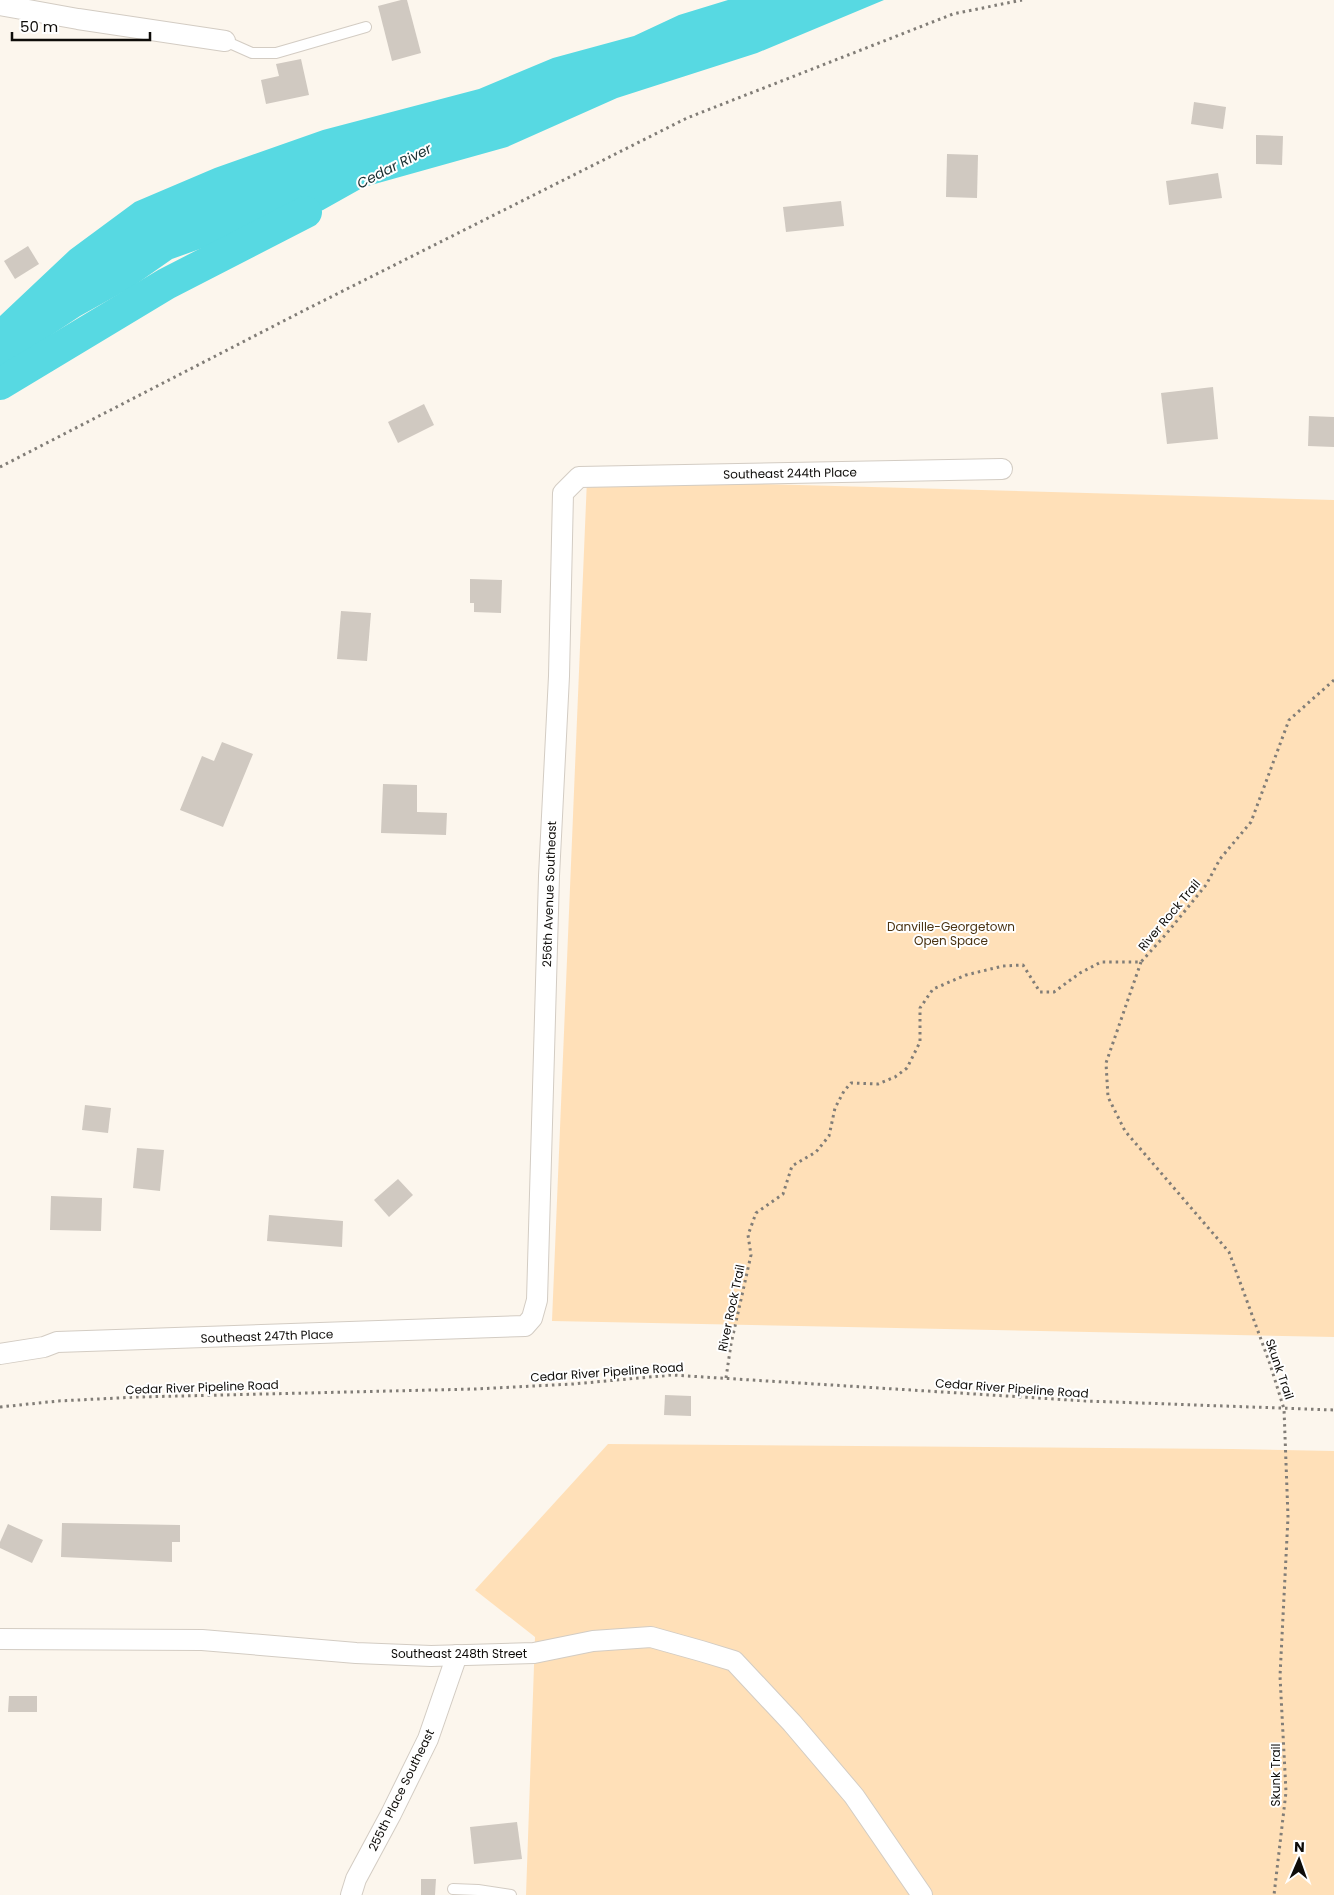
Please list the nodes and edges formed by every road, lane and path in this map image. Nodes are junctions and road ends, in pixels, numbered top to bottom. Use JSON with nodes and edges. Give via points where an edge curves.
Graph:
{"nodes":[{"id":1,"x":1022,"y":0,"type":"edge"},
{"id":2,"x":0,"y":5,"type":"edge"},
{"id":3,"x":366,"y":27,"type":"dead end"},
{"id":4,"x":224,"y":41,"type":"joint"},
{"id":5,"x":0,"y":467,"type":"edge"},
{"id":6,"x":1002,"y":469,"type":"dead end"},
{"id":7,"x":579,"y":476,"type":"joint"},
{"id":8,"x":1334,"y":680,"type":"edge"},
{"id":9,"x":1141,"y":962,"type":"junction"},
{"id":10,"x":532,"y":1318,"type":"joint"},
{"id":11,"x":0,"y":1354,"type":"edge"},
{"id":12,"x":726,"y":1378,"type":"junction"},
{"id":13,"x":0,"y":1407,"type":"edge"},
{"id":14,"x":1284,"y":1409,"type":"junction"},
{"id":15,"x":1334,"y":1410,"type":"edge"},
{"id":16,"x":0,"y":1639,"type":"edge"},
{"id":17,"x":457,"y":1656,"type":"junction"},
{"id":18,"x":453,"y":1889,"type":"dead end"},
{"id":19,"x":351,"y":1895,"type":"edge"},
{"id":20,"x":511,"y":1895,"type":"edge"},
{"id":21,"x":922,"y":1895,"type":"edge"},
{"id":22,"x":1274,"y":1895,"type":"edge"}],
"edges":[{"from":1,"to":5,"type":"path","via":[[952,14],[687,118]]},
{"from":2,"to":4,"type":"street"},
{"from":3,"to":4,"type":"lane","via":[[276,53],[252,54]]},
{"from":6,"to":7,"type":"street","name":"Southeast 244th Place"},
{"from":7,"to":10,"type":"street","name":"256th Avenue Southeast","via":[[563,493],[537,1300]]},
{"from":8,"to":9,"type":"path","name":"River Rock Trail","via":[[1289,720],[1251,822],[1220,859],[1206,885]]},
{"from":9,"to":12,"type":"path","name":"River Rock Trail","via":[[1101,962],[1054,992],[1040,992],[1023,965],[966,974],[933,989],[920,1008],[920,1042],[907,1068],[878,1084],[851,1083],[835,1108],[829,1136],[816,1152],[792,1166],[783,1194],[756,1213],[748,1235],[751,1255]]},
{"from":9,"to":14,"type":"path","name":"Skunk Trail","via":[[1106,1063],[1108,1097],[1125,1131],[1229,1252]]},
{"from":10,"to":11,"type":"street","name":"Southeast 247th Place","via":[[526,1326],[56,1342]]},
{"from":12,"to":13,"type":"path","name":"Cedar River Pipeline Road","via":[[672,1375],[476,1389],[128,1398]]},
{"from":12,"to":14,"type":"path","name":"Cedar River Pipeline Road","via":[[1086,1401]]},
{"from":14,"to":15,"type":"path","name":"Cedar River Pipeline Road"},
{"from":14,"to":22,"type":"path","name":"Skunk Trail","via":[[1288,1517],[1280,1676],[1286,1792]]},
{"from":16,"to":17,"type":"street","name":"Southeast 248th Street","via":[[202,1640]]},
{"from":17,"to":19,"type":"street","name":"255th Place Southeast","via":[[428,1739],[356,1879]]},
{"from":17,"to":21,"type":"street","name":"Southeast 248th Street","via":[[534,1653],[593,1641],[651,1637],[734,1661],[854,1796]]},
{"from":18,"to":20,"type":"lane"}]}
